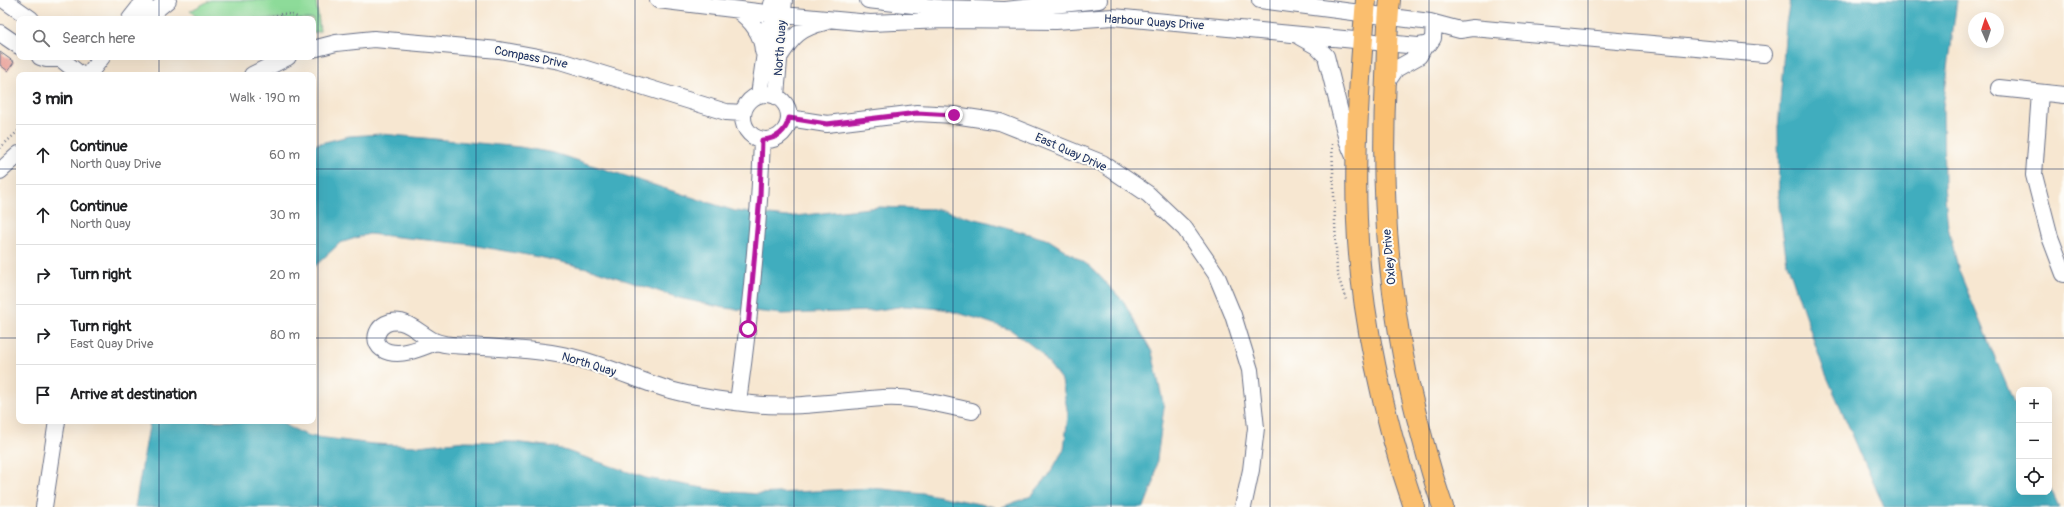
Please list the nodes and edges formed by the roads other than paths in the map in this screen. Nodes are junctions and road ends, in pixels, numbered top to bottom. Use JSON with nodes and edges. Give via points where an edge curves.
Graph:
{"nodes":[{"id":1,"x":4,"y":0,"type":"edge"},
{"id":2,"x":145,"y":0,"type":"edge"},
{"id":3,"x":168,"y":0,"type":"edge"},
{"id":4,"x":658,"y":0,"type":"edge"},
{"id":5,"x":868,"y":0,"type":"edge"},
{"id":6,"x":1099,"y":0,"type":"edge"},
{"id":7,"x":1260,"y":0,"type":"edge"},
{"id":8,"x":778,"y":7,"type":"edge"},
{"id":9,"x":1365,"y":7,"type":"edge"},
{"id":10,"x":1389,"y":9,"type":"edge"},
{"id":11,"x":737,"y":10,"type":"junction"},
{"id":12,"x":27,"y":16,"type":"edge"},
{"id":13,"x":132,"y":16,"type":"edge"},
{"id":14,"x":149,"y":16,"type":"edge"},
{"id":15,"x":836,"y":20,"type":"junction"},
{"id":16,"x":1434,"y":23,"type":"junction"},
{"id":17,"x":0,"y":33,"type":"edge"},
{"id":18,"x":1297,"y":36,"type":"junction"},
{"id":19,"x":1363,"y":41,"type":"junction"},
{"id":20,"x":1387,"y":42,"type":"junction"},
{"id":21,"x":16,"y":44,"type":"edge"},
{"id":22,"x":1425,"y":45,"type":"junction"},
{"id":23,"x":316,"y":48,"type":"edge"},
{"id":24,"x":1764,"y":54,"type":"dead end"},
{"id":25,"x":779,"y":57,"type":"junction"},
{"id":26,"x":62,"y":60,"type":"edge"},
{"id":27,"x":100,"y":60,"type":"edge"},
{"id":28,"x":282,"y":60,"type":"edge"},
{"id":29,"x":764,"y":62,"type":"junction"},
{"id":30,"x":77,"y":72,"type":"edge"},
{"id":31,"x":90,"y":72,"type":"edge"},
{"id":32,"x":258,"y":72,"type":"edge"},
{"id":33,"x":1385,"y":85,"type":"junction"},
{"id":34,"x":1999,"y":88,"type":"dead end"},
{"id":35,"x":2040,"y":93,"type":"junction"},
{"id":36,"x":758,"y":95,"type":"junction"},
{"id":37,"x":2064,"y":95,"type":"edge"},
{"id":38,"x":776,"y":96,"type":"junction"},
{"id":39,"x":743,"y":113,"type":"junction"},
{"id":40,"x":789,"y":118,"type":"junction"},
{"id":41,"x":762,"y":140,"type":"junction"},
{"id":42,"x":16,"y":157,"type":"edge"},
{"id":43,"x":1357,"y":163,"type":"junction"},
{"id":44,"x":0,"y":171,"type":"edge"},
{"id":45,"x":2064,"y":274,"type":"edge"},
{"id":46,"x":436,"y":342,"type":"dead end"},
{"id":47,"x":738,"y":402,"type":"junction"},
{"id":48,"x":972,"y":411,"type":"dead end"},
{"id":49,"x":57,"y":424,"type":"edge"},
{"id":50,"x":44,"y":507,"type":"edge"},
{"id":51,"x":1243,"y":507,"type":"edge"},
{"id":52,"x":1414,"y":507,"type":"edge"},
{"id":53,"x":1443,"y":507,"type":"edge"}],
"edges":[{"from":1,"to":12,"type":"street"},
{"from":2,"to":13,"type":"street"},
{"from":3,"to":14,"type":"street"},
{"from":4,"to":11,"type":"street","name":"Harbour Quays Drive"},
{"from":5,"to":6,"type":"street","name":"Harbour Quays Drive","via":[[940,8],[1005,10]]},
{"from":7,"to":9,"type":"street"},
{"from":8,"to":11,"type":"street","name":"Harbour Quays Drive"},
{"from":8,"to":15,"type":"street","name":"Harbour Quays Drive"},
{"from":8,"to":25,"type":"street","name":"North Quay"},
{"from":8,"to":29,"type":"street","name":"North Quay"},
{"from":9,"to":10,"type":"street"},
{"from":9,"to":19,"type":"main road"},
{"from":10,"to":16,"type":"street"},
{"from":10,"to":20,"type":"main road","name":"Oxley Drive"},
{"from":11,"to":29,"type":"street","via":[[759,35]]},
{"from":15,"to":18,"type":"street","name":"Harbour Quays Drive","via":[[870,23],[944,20],[1056,21],[1113,17]]},
{"from":15,"to":25,"type":"street","via":[[801,30],[791,39]]},
{"from":16,"to":22,"type":"street","via":[[1432,38],[1429,44]]},
{"from":16,"to":24,"type":"street","via":[[1460,30],[1473,28]]},
{"from":17,"to":21,"type":"street"},
{"from":18,"to":19,"type":"street","name":"Harbour Quays Drive"},
{"from":18,"to":43,"type":"street","via":[[1316,46],[1326,56],[1347,140]]},
{"from":19,"to":20,"type":"street","name":"Harbour Quays Drive"},
{"from":19,"to":43,"type":"main road"},
{"from":20,"to":22,"type":"street","name":"Harbour Quays Drive"},
{"from":20,"to":33,"type":"main road","name":"Oxley Drive"},
{"from":22,"to":33,"type":"street","via":[[1419,56],[1396,69]]},
{"from":23,"to":39,"type":"street","name":"Compass Drive","via":[[336,43],[374,39],[499,50],[560,61],[726,112]]},
{"from":25,"to":38,"type":"street","name":"North Quay"},
{"from":26,"to":30,"type":"street"},
{"from":27,"to":31,"type":"street"},
{"from":28,"to":32,"type":"street"},
{"from":29,"to":36,"type":"street","name":"North Quay"},
{"from":33,"to":53,"type":"main road","name":"Oxley Drive","via":[[1384,197],[1393,299],[1408,382]]},
{"from":34,"to":35,"type":"street"},
{"from":35,"to":37,"type":"street"},
{"from":35,"to":45,"type":"street","via":[[2034,175],[2050,237]]},
{"from":36,"to":38,"type":"street"},
{"from":36,"to":39,"type":"street","via":[[748,102]]},
{"from":38,"to":40,"type":"street","via":[[784,103]]},
{"from":39,"to":41,"type":"street","via":[[743,122],[747,130]]},
{"from":40,"to":41,"type":"street","via":[[783,132],[777,137]]},
{"from":40,"to":51,"type":"street","name":"East Quay Drive","via":[[827,124],[917,113],[954,115],[1000,122],[1102,164],[1148,194],[1185,229],[1216,274],[1234,315],[1250,370],[1256,428]]},
{"from":41,"to":47,"type":"street","via":[[760,196],[748,329]]},
{"from":42,"to":44,"type":"street"},
{"from":43,"to":52,"type":"main road","via":[[1358,237],[1373,349],[1385,407]]},
{"from":46,"to":47,"type":"street","name":"North Quay","via":[[551,353],[581,359],[672,390]]},
{"from":47,"to":48,"type":"street","name":"North Quay","via":[[772,406],[884,398],[915,399]]},
{"from":49,"to":50,"type":"street"}]}
